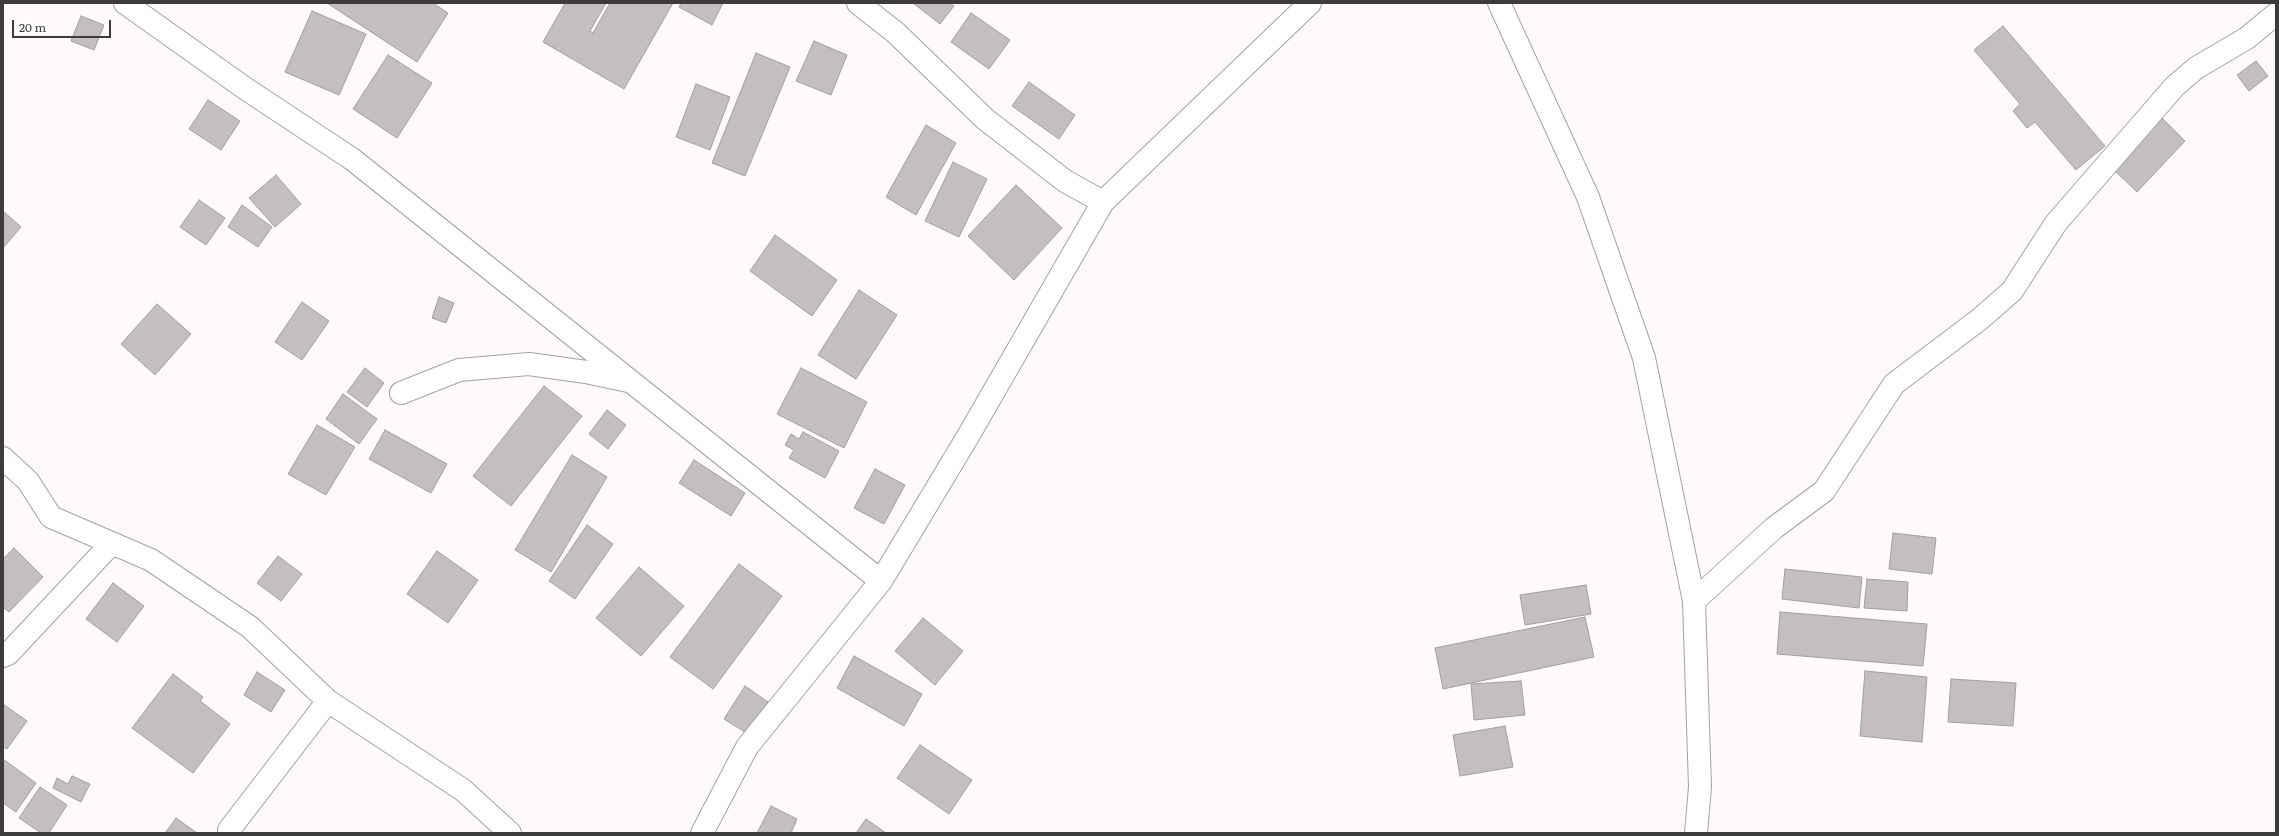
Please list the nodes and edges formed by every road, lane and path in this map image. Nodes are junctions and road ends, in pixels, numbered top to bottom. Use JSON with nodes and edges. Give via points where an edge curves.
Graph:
{"nodes":[{"id":1,"x":125,"y":3,"type":"edge"},
{"id":2,"x":858,"y":3,"type":"edge"},
{"id":3,"x":1310,"y":3,"type":"edge"},
{"id":4,"x":1499,"y":3,"type":"edge"},
{"id":5,"x":2276,"y":14,"type":"edge"},
{"id":6,"x":1103,"y":202,"type":"junction"},
{"id":7,"x":633,"y":382,"type":"junction"},
{"id":8,"x":401,"y":393,"type":"dead end"},
{"id":9,"x":3,"y":458,"type":"edge"},
{"id":10,"x":112,"y":543,"type":"junction"},
{"id":11,"x":881,"y":581,"type":"junction"},
{"id":12,"x":1694,"y":600,"type":"junction"},
{"id":13,"x":3,"y":656,"type":"edge"},
{"id":14,"x":328,"y":701,"type":"junction"},
{"id":15,"x":229,"y":830,"type":"dead end"},
{"id":16,"x":510,"y":833,"type":"edge"},
{"id":17,"x":702,"y":833,"type":"edge"},
{"id":18,"x":1696,"y":833,"type":"edge"}],
"edges":[{"from":1,"to":7,"type":"street","via":[[246,89],[352,158]]},
{"from":2,"to":6,"type":"street","via":[[896,33],[985,119],[1065,181]]},
{"from":3,"to":6,"type":"street"},
{"from":4,"to":12,"type":"street","via":[[1588,197],[1644,358]]},
{"from":5,"to":12,"type":"street","via":[[2248,38],[2196,68],[2175,86],[2056,223],[2012,291],[1980,319],[1894,384],[1824,491],[1774,528]]},
{"from":6,"to":11,"type":"street"},
{"from":7,"to":8,"type":"street","via":[[529,364],[459,370]]},
{"from":7,"to":11,"type":"street"},
{"from":9,"to":10,"type":"street","via":[[28,481],[51,518]]},
{"from":10,"to":13,"type":"street","via":[[8,654]]},
{"from":10,"to":14,"type":"street","via":[[152,560],[250,627]]},
{"from":11,"to":17,"type":"street","via":[[747,747]]},
{"from":12,"to":18,"type":"street","via":[[1700,787]]},
{"from":14,"to":15,"type":"street"},
{"from":14,"to":16,"type":"street","via":[[463,790]]}]}
